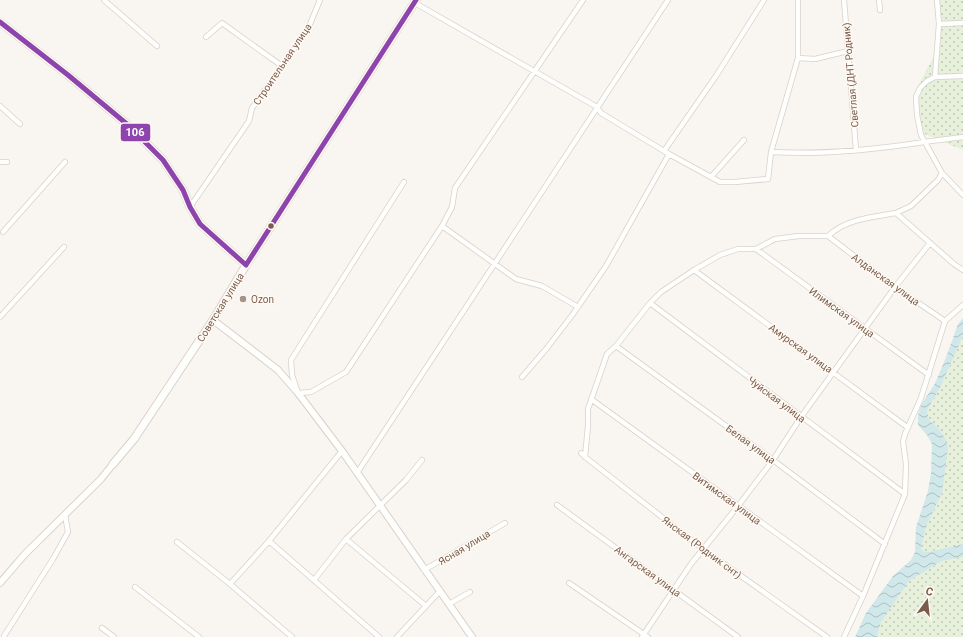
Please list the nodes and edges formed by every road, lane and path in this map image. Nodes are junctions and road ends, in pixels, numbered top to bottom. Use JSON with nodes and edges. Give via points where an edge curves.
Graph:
{"nodes":[{"id":1,"x":104,"y":0,"type":"edge"},
{"id":2,"x":320,"y":0,"type":"edge"},
{"id":3,"x":583,"y":0,"type":"edge"},
{"id":4,"x":668,"y":0,"type":"edge"},
{"id":5,"x":764,"y":0,"type":"edge"},
{"id":6,"x":798,"y":0,"type":"edge"},
{"id":7,"x":844,"y":0,"type":"edge"},
{"id":8,"x":879,"y":0,"type":"edge"},
{"id":9,"x":937,"y":0,"type":"edge"},
{"id":10,"x":416,"y":1,"type":"edge"},
{"id":11,"x":880,"y":10,"type":"dead end"},
{"id":12,"x":0,"y":22,"type":"edge"},
{"id":13,"x":963,"y":23,"type":"edge"},
{"id":14,"x":939,"y":24,"type":"junction"},
{"id":15,"x":206,"y":37,"type":"dead end"},
{"id":16,"x":157,"y":46,"type":"dead end"},
{"id":17,"x":848,"y":51,"type":"junction"},
{"id":18,"x":798,"y":58,"type":"junction"},
{"id":19,"x":282,"y":66,"type":"junction"},
{"id":20,"x":536,"y":71,"type":"junction"},
{"id":21,"x":963,"y":76,"type":"edge"},
{"id":22,"x":935,"y":77,"type":"junction"},
{"id":23,"x":0,"y":106,"type":"edge"},
{"id":24,"x":597,"y":107,"type":"junction"},
{"id":25,"x":20,"y":124,"type":"dead end"},
{"id":26,"x":963,"y":137,"type":"edge"},
{"id":27,"x":744,"y":140,"type":"dead end"},
{"id":28,"x":926,"y":142,"type":"junction"},
{"id":29,"x":856,"y":150,"type":"junction"},
{"id":30,"x":664,"y":151,"type":"junction"},
{"id":31,"x":771,"y":152,"type":"junction"},
{"id":32,"x":669,"y":154,"type":"junction"},
{"id":33,"x":0,"y":162,"type":"edge"},
{"id":34,"x":7,"y":162,"type":"dead end"},
{"id":35,"x":65,"y":162,"type":"dead end"},
{"id":36,"x":942,"y":173,"type":"junction"},
{"id":37,"x":711,"y":176,"type":"junction"},
{"id":38,"x":404,"y":182,"type":"dead end"},
{"id":39,"x":963,"y":195,"type":"edge"},
{"id":40,"x":190,"y":207,"type":"junction"},
{"id":41,"x":896,"y":212,"type":"junction"},
{"id":42,"x":442,"y":226,"type":"junction"},
{"id":43,"x":3,"y":232,"type":"dead end"},
{"id":44,"x":828,"y":236,"type":"junction"},
{"id":45,"x":930,"y":243,"type":"junction"},
{"id":46,"x":64,"y":247,"type":"dead end"},
{"id":47,"x":756,"y":248,"type":"junction"},
{"id":48,"x":494,"y":263,"type":"junction"},
{"id":49,"x":246,"y":265,"type":"junction"},
{"id":50,"x":694,"y":270,"type":"junction"},
{"id":51,"x":963,"y":270,"type":"edge"},
{"id":52,"x":895,"y":287,"type":"junction"},
{"id":53,"x":650,"y":303,"type":"junction"},
{"id":54,"x":963,"y":305,"type":"edge"},
{"id":55,"x":578,"y":307,"type":"junction"},
{"id":56,"x":0,"y":317,"type":"edge"},
{"id":57,"x":212,"y":320,"type":"junction"},
{"id":58,"x":945,"y":321,"type":"junction"},
{"id":59,"x":865,"y":329,"type":"junction"},
{"id":60,"x":616,"y":346,"type":"junction"},
{"id":61,"x":834,"y":373,"type":"junction"},
{"id":62,"x":929,"y":375,"type":"junction"},
{"id":63,"x":522,"y":377,"type":"dead end"},
{"id":64,"x":298,"y":392,"type":"junction"},
{"id":65,"x":591,"y":399,"type":"junction"},
{"id":66,"x":801,"y":417,"type":"junction"},
{"id":67,"x":908,"y":427,"type":"junction"},
{"id":68,"x":342,"y":450,"type":"junction"},
{"id":69,"x":581,"y":453,"type":"dead end"},
{"id":70,"x":585,"y":457,"type":"junction"},
{"id":71,"x":422,"y":460,"type":"dead end"},
{"id":72,"x":773,"y":460,"type":"junction"},
{"id":73,"x":113,"y":464,"type":"joint"},
{"id":74,"x":357,"y":473,"type":"junction"},
{"id":75,"x":905,"y":494,"type":"junction"},
{"id":76,"x":380,"y":506,"type":"junction"},
{"id":77,"x":557,"y":506,"type":"dead end"},
{"id":78,"x":738,"y":506,"type":"junction"},
{"id":79,"x":65,"y":515,"type":"junction"},
{"id":80,"x":505,"y":523,"type":"dead end"},
{"id":81,"x":346,"y":539,"type":"junction"},
{"id":82,"x":269,"y":541,"type":"junction"},
{"id":83,"x":177,"y":542,"type":"dead end"},
{"id":84,"x":885,"y":544,"type":"junction"},
{"id":85,"x":703,"y":549,"type":"junction"},
{"id":86,"x":424,"y":570,"type":"junction"},
{"id":87,"x":314,"y":580,"type":"junction"},
{"id":88,"x":0,"y":583,"type":"edge"},
{"id":89,"x":569,"y":583,"type":"dead end"},
{"id":90,"x":230,"y":584,"type":"junction"},
{"id":91,"x":135,"y":587,"type":"dead end"},
{"id":92,"x":674,"y":590,"type":"junction"},
{"id":93,"x":440,"y":591,"type":"junction"},
{"id":94,"x":470,"y":592,"type":"dead end"},
{"id":95,"x":864,"y":596,"type":"junction"},
{"id":96,"x":449,"y":604,"type":"junction"},
{"id":97,"x":426,"y":606,"type":"junction"},
{"id":98,"x":102,"y":628,"type":"dead end"},
{"id":99,"x":4,"y":636,"type":"dead end"},
{"id":100,"x":645,"y":636,"type":"edge"},
{"id":101,"x":114,"y":637,"type":"edge"},
{"id":102,"x":199,"y":637,"type":"edge"},
{"id":103,"x":292,"y":637,"type":"edge"},
{"id":104,"x":379,"y":637,"type":"edge"},
{"id":105,"x":397,"y":637,"type":"edge"},
{"id":106,"x":472,"y":637,"type":"edge"},
{"id":107,"x":738,"y":637,"type":"edge"},
{"id":108,"x":827,"y":637,"type":"edge"},
{"id":109,"x":844,"y":637,"type":"edge"}],
"edges":[{"from":1,"to":16,"type":"street"},
{"from":2,"to":19,"type":"street","name":"Строительная улица","via":[[308,29]]},
{"from":3,"to":20,"type":"street"},
{"from":4,"to":24,"type":"street"},
{"from":5,"to":30,"type":"street"},
{"from":6,"to":18,"type":"street"},
{"from":7,"to":17,"type":"street","name":"Светлая (ДНТ Родник)"},
{"from":8,"to":11,"type":"street"},
{"from":9,"to":14,"type":"street"},
{"from":10,"to":20,"type":"street"},
{"from":10,"to":49,"type":"main road","name":"Советская улица"},
{"from":12,"to":40,"type":"main road","via":[[128,125],[163,160],[183,190]]},
{"from":13,"to":14,"type":"street"},
{"from":14,"to":22,"type":"street"},
{"from":15,"to":19,"type":"street","via":[[222,23]]},
{"from":17,"to":18,"type":"street","via":[[815,59]]},
{"from":17,"to":29,"type":"street","name":"Светлая (ДНТ Родник)"},
{"from":18,"to":31,"type":"street"},
{"from":19,"to":40,"type":"street","name":"Строительная улица","via":[[252,108],[249,121]]},
{"from":20,"to":24,"type":"street"},
{"from":20,"to":42,"type":"street","via":[[455,188],[452,207]]},
{"from":21,"to":22,"type":"street"},
{"from":22,"to":28,"type":"street","via":[[927,80],[916,97],[921,135]]},
{"from":23,"to":25,"type":"street"},
{"from":24,"to":30,"type":"street","via":[[601,113]]},
{"from":24,"to":48,"type":"street"},
{"from":26,"to":28,"type":"street"},
{"from":27,"to":37,"type":"street"},
{"from":28,"to":29,"type":"street"},
{"from":28,"to":36,"type":"street"},
{"from":29,"to":31,"type":"street"},
{"from":30,"to":32,"type":"street"},
{"from":31,"to":37,"type":"street","via":[[768,179],[720,182]]},
{"from":32,"to":37,"type":"street"},
{"from":32,"to":55,"type":"street","via":[[606,266]]},
{"from":33,"to":34,"type":"street"},
{"from":35,"to":43,"type":"street"},
{"from":36,"to":39,"type":"street"},
{"from":36,"to":41,"type":"street","via":[[911,206]]},
{"from":38,"to":64,"type":"street","via":[[290,360]]},
{"from":40,"to":49,"type":"main road","via":[[200,224]]},
{"from":41,"to":44,"type":"street","via":[[852,221],[835,229]]},
{"from":41,"to":45,"type":"street"},
{"from":42,"to":48,"type":"street"},
{"from":42,"to":64,"type":"street","via":[[346,372],[310,392]]},
{"from":44,"to":47,"type":"street","via":[[775,239]]},
{"from":44,"to":52,"type":"street","name":"Алданская улица"},
{"from":45,"to":51,"type":"street"},
{"from":45,"to":52,"type":"street"},
{"from":46,"to":56,"type":"street"},
{"from":47,"to":50,"type":"street","via":[[726,253]]},
{"from":47,"to":59,"type":"street","name":"Илимская улица"},
{"from":48,"to":55,"type":"street","via":[[516,279],[542,286]]},
{"from":48,"to":74,"type":"street"},
{"from":49,"to":57,"type":"main road","name":"Советская улица"},
{"from":50,"to":53,"type":"street","via":[[661,292]]},
{"from":50,"to":61,"type":"street","name":"Амурская улица"},
{"from":52,"to":58,"type":"street","name":"Алданская улица"},
{"from":52,"to":59,"type":"street"},
{"from":53,"to":60,"type":"street"},
{"from":53,"to":66,"type":"street","name":"Чуйская улица"},
{"from":54,"to":58,"type":"street"},
{"from":55,"to":63,"type":"street"},
{"from":57,"to":64,"type":"street","via":[[278,370]]},
{"from":57,"to":73,"type":"main road","name":"Советская улица","via":[[134,439]]},
{"from":58,"to":62,"type":"street"},
{"from":59,"to":61,"type":"street"},
{"from":59,"to":62,"type":"street","name":"Илимская улица"},
{"from":60,"to":65,"type":"street","via":[[607,354]]},
{"from":60,"to":72,"type":"street","name":"Белая улица"},
{"from":61,"to":66,"type":"street"},
{"from":61,"to":67,"type":"street","name":"Амурская улица"},
{"from":62,"to":67,"type":"street"},
{"from":64,"to":68,"type":"street"},
{"from":65,"to":70,"type":"street"},
{"from":65,"to":78,"type":"street","name":"Витимская улица"},
{"from":66,"to":72,"type":"street"},
{"from":66,"to":75,"type":"street","name":"Чуйская улица"},
{"from":67,"to":75,"type":"street","via":[[903,442],[906,464]]},
{"from":68,"to":74,"type":"street"},
{"from":68,"to":82,"type":"street"},
{"from":69,"to":70,"type":"street","name":"Янская (Родник снт)"},
{"from":70,"to":85,"type":"street","name":"Янская (Родник снт)"},
{"from":71,"to":76,"type":"street"},
{"from":72,"to":78,"type":"street"},
{"from":72,"to":84,"type":"street","name":"Белая улица"},
{"from":73,"to":79,"type":"street","name":"Советская улица"},
{"from":74,"to":76,"type":"street"},
{"from":75,"to":84,"type":"street"},
{"from":76,"to":81,"type":"street"},
{"from":76,"to":86,"type":"street"},
{"from":77,"to":92,"type":"street","name":"Ангарская улица"},
{"from":78,"to":85,"type":"street"},
{"from":78,"to":95,"type":"street","name":"Витимская улица"},
{"from":79,"to":88,"type":"street","name":"Советская улица"},
{"from":79,"to":99,"type":"street","via":[[68,532],[54,559]]},
{"from":80,"to":86,"type":"street","name":"Ясная улица"},
{"from":81,"to":87,"type":"street"},
{"from":81,"to":97,"type":"street"},
{"from":82,"to":87,"type":"street"},
{"from":82,"to":90,"type":"street"},
{"from":83,"to":90,"type":"street"},
{"from":84,"to":95,"type":"street"},
{"from":85,"to":92,"type":"street"},
{"from":85,"to":108,"type":"street","name":"Янская (Родник снт)"},
{"from":86,"to":93,"type":"street"},
{"from":87,"to":104,"type":"street"},
{"from":89,"to":100,"type":"street"},
{"from":90,"to":103,"type":"street"},
{"from":91,"to":102,"type":"street"},
{"from":92,"to":100,"type":"street"},
{"from":92,"to":107,"type":"street","name":"Ангарская улица"},
{"from":93,"to":96,"type":"street"},
{"from":93,"to":97,"type":"street"},
{"from":94,"to":96,"type":"street"},
{"from":95,"to":109,"type":"street"},
{"from":96,"to":106,"type":"street"},
{"from":97,"to":105,"type":"street"},
{"from":98,"to":101,"type":"street"}]}
